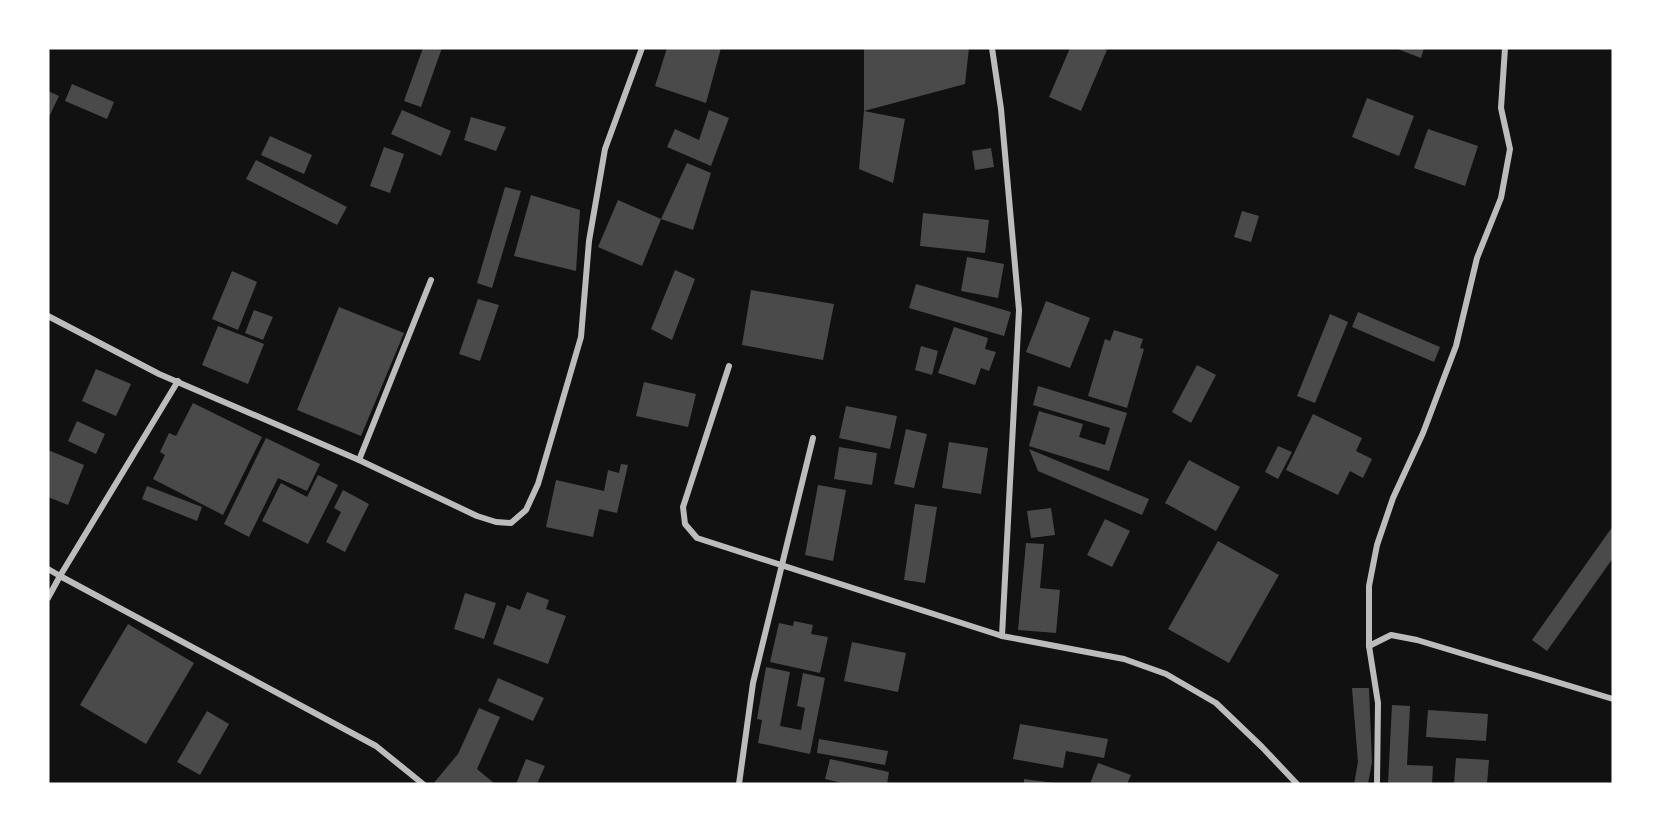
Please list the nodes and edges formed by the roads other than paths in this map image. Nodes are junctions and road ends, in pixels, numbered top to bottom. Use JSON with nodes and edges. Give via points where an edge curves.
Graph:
{"nodes":[{"id":1,"x":642,"y":48,"type":"edge"},
{"id":2,"x":992,"y":48,"type":"edge"},
{"id":3,"x":1505,"y":48,"type":"edge"},
{"id":4,"x":431,"y":280,"type":"dead end"},
{"id":5,"x":48,"y":316,"type":"edge"},
{"id":6,"x":729,"y":366,"type":"dead end"},
{"id":7,"x":178,"y":381,"type":"junction"},
{"id":8,"x":813,"y":438,"type":"dead end"},
{"id":9,"x":360,"y":460,"type":"junction"},
{"id":10,"x":783,"y":566,"type":"junction"},
{"id":11,"x":48,"y":569,"type":"edge"},
{"id":12,"x":60,"y":576,"type":"junction"},
{"id":13,"x":48,"y":598,"type":"edge"},
{"id":14,"x":1002,"y":636,"type":"junction"},
{"id":15,"x":1369,"y":646,"type":"junction"},
{"id":16,"x":1613,"y":699,"type":"edge"},
{"id":17,"x":423,"y":784,"type":"edge"},
{"id":18,"x":739,"y":784,"type":"edge"},
{"id":19,"x":1297,"y":784,"type":"edge"},
{"id":20,"x":1377,"y":784,"type":"edge"}],
"edges":[{"from":1,"to":9,"type":"street","via":[[605,149],[589,242],[581,337],[538,484],[526,510],[511,524],[496,522]]},
{"from":2,"to":14,"type":"street","via":[[1019,310]]},
{"from":3,"to":15,"type":"street","via":[[1501,108],[1510,149],[1501,198],[1477,258],[1456,346],[1377,545],[1369,586]]},
{"from":4,"to":9,"type":"street"},
{"from":5,"to":7,"type":"street"},
{"from":6,"to":10,"type":"street","via":[[683,507],[685,524],[697,538]]},
{"from":7,"to":9,"type":"street"},
{"from":7,"to":12,"type":"street"},
{"from":8,"to":10,"type":"street"},
{"from":10,"to":14,"type":"street"},
{"from":10,"to":18,"type":"street","via":[[753,683]]},
{"from":11,"to":12,"type":"street"},
{"from":12,"to":13,"type":"street"},
{"from":12,"to":17,"type":"street","via":[[376,746]]},
{"from":14,"to":19,"type":"street","via":[[1124,659],[1166,674],[1216,703]]},
{"from":15,"to":16,"type":"street","via":[[1390,634]]},
{"from":15,"to":20,"type":"street","via":[[1378,703]]}]}
